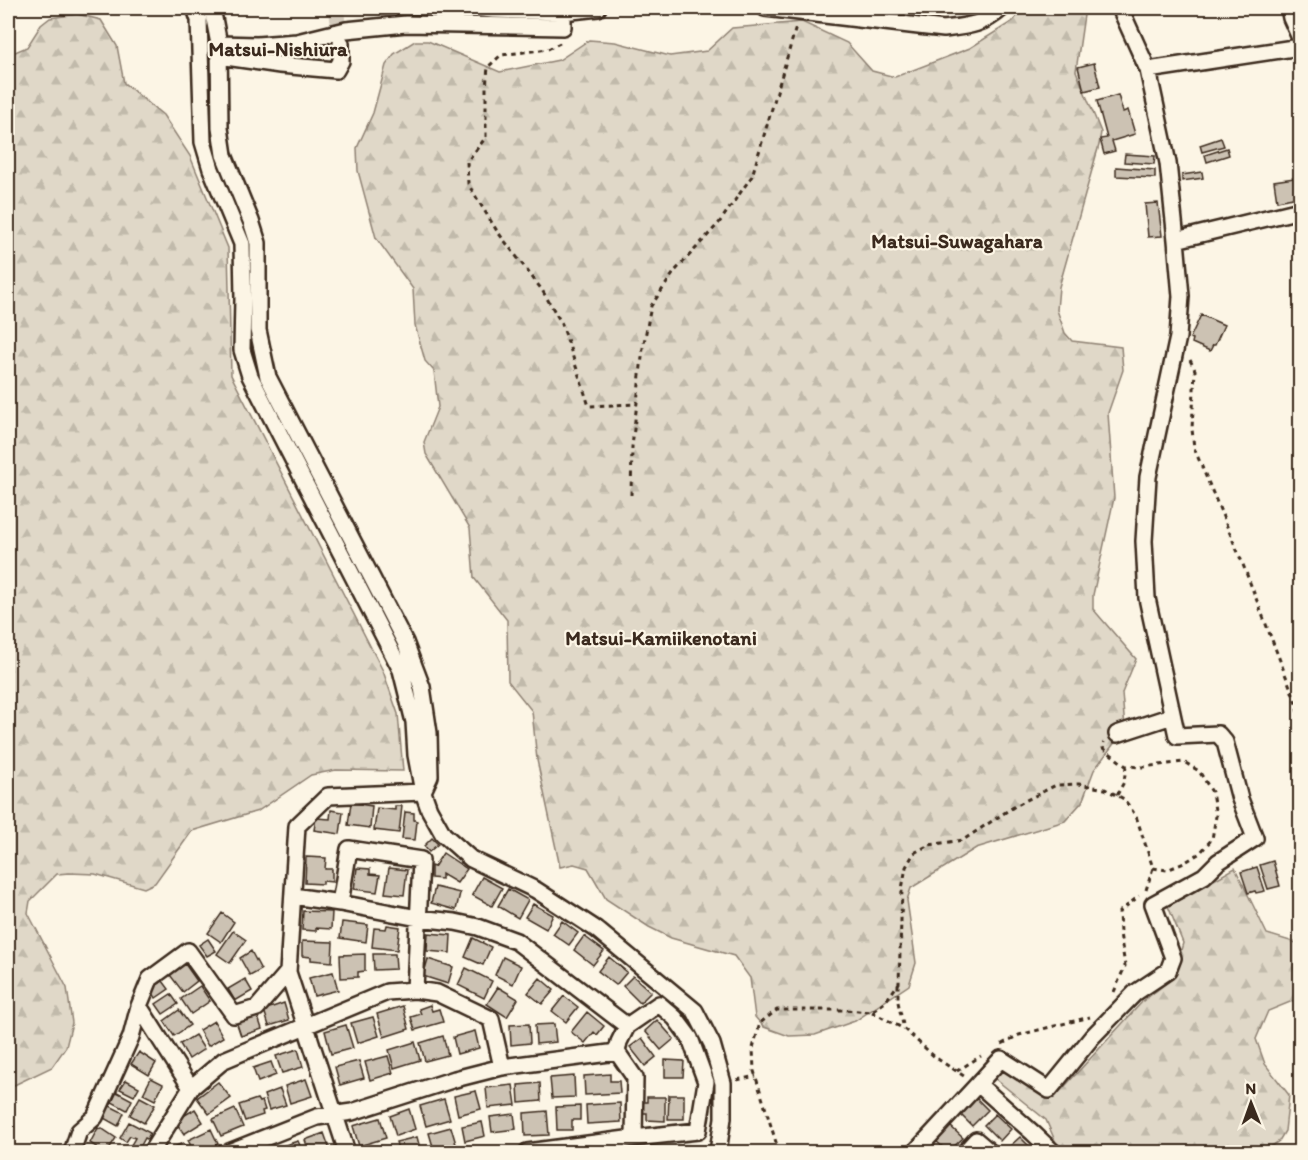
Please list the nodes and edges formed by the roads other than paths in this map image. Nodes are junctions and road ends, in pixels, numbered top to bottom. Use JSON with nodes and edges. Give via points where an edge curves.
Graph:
{"nodes":[{"id":1,"x":195,"y":8,"type":"edge"},
{"id":2,"x":212,"y":8,"type":"edge"},
{"id":3,"x":473,"y":8,"type":"edge"},
{"id":4,"x":598,"y":8,"type":"edge"},
{"id":5,"x":765,"y":8,"type":"edge"},
{"id":6,"x":1002,"y":8,"type":"edge"},
{"id":7,"x":1120,"y":8,"type":"edge"},
{"id":8,"x":1288,"y":8,"type":"edge"},
{"id":9,"x":563,"y":20,"type":"junction"},
{"id":10,"x":1300,"y":38,"type":"edge"},
{"id":11,"x":341,"y":42,"type":"tunnel mouth"},
{"id":12,"x":1300,"y":47,"type":"edge"},
{"id":13,"x":219,"y":50,"type":"junction"},
{"id":14,"x":1148,"y":70,"type":"junction"},
{"id":15,"x":1300,"y":210,"type":"edge"},
{"id":16,"x":1176,"y":240,"type":"junction"},
{"id":17,"x":1173,"y":717,"type":"junction"},
{"id":18,"x":1117,"y":734,"type":"road end"},
{"id":19,"x":423,"y":792,"type":"junction"},
{"id":20,"x":293,"y":896,"type":"junction"},
{"id":21,"x":340,"y":903,"type":"junction"},
{"id":22,"x":418,"y":918,"type":"junction"},
{"id":23,"x":288,"y":972,"type":"junction"},
{"id":24,"x":415,"y":990,"type":"junction"},
{"id":25,"x":139,"y":1006,"type":"junction"},
{"id":26,"x":306,"y":1026,"type":"junction"},
{"id":27,"x":627,"y":1026,"type":"junction"},
{"id":28,"x":617,"y":1052,"type":"junction"},
{"id":29,"x":502,"y":1068,"type":"junction"},
{"id":30,"x":978,"y":1084,"type":"junction"},
{"id":31,"x":191,"y":1088,"type":"junction"},
{"id":32,"x":335,"y":1115,"type":"junction"},
{"id":33,"x":634,"y":1138,"type":"junction"},
{"id":34,"x":72,"y":1152,"type":"edge"},
{"id":35,"x":151,"y":1152,"type":"edge"},
{"id":36,"x":229,"y":1152,"type":"edge"},
{"id":37,"x":347,"y":1152,"type":"edge"},
{"id":38,"x":527,"y":1152,"type":"edge"},
{"id":39,"x":718,"y":1152,"type":"edge"},
{"id":40,"x":915,"y":1152,"type":"edge"},
{"id":41,"x":965,"y":1152,"type":"edge"},
{"id":42,"x":990,"y":1152,"type":"edge"},
{"id":43,"x":1053,"y":1152,"type":"edge"}],
"edges":[{"from":1,"to":19,"type":"street","via":[[199,20],[203,142],[242,243],[242,350],[250,376],[401,670],[414,722]]},
{"from":2,"to":13,"type":"street"},
{"from":3,"to":9,"type":"street"},
{"from":4,"to":9,"type":"street"},
{"from":5,"to":6,"type":"street","via":[[944,29],[972,26]]},
{"from":7,"to":14,"type":"street"},
{"from":8,"to":10,"type":"street"},
{"from":9,"to":13,"type":"street","via":[[406,24]]},
{"from":11,"to":13,"type":"street","via":[[341,61],[336,70],[280,65]]},
{"from":12,"to":14,"type":"street"},
{"from":13,"to":19,"type":"street","via":[[224,155],[258,243],[258,330],[268,377],[405,642],[422,687],[430,776]]},
{"from":14,"to":16,"type":"street","via":[[1168,163]]},
{"from":15,"to":16,"type":"street"},
{"from":16,"to":17,"type":"street","via":[[1181,296],[1178,337],[1148,477],[1144,541],[1147,598]]},
{"from":17,"to":18,"type":"street"},
{"from":17,"to":30,"type":"street","via":[[1177,736],[1218,734],[1225,742],[1255,838],[1204,876],[1153,904],[1173,958],[1168,971],[1135,993],[1048,1090],[1001,1059]]},
{"from":19,"to":20,"type":"street","via":[[328,796],[297,826]]},
{"from":19,"to":39,"type":"street","via":[[443,834],[471,859],[536,890],[596,929],[695,1011],[712,1044],[723,1083]]},
{"from":20,"to":21,"type":"street"},
{"from":20,"to":23,"type":"street"},
{"from":21,"to":22,"type":"street"},
{"from":21,"to":22,"type":"street","via":[[349,849],[421,860]]},
{"from":22,"to":24,"type":"street"},
{"from":22,"to":27,"type":"street","via":[[478,927],[516,941]]},
{"from":23,"to":25,"type":"street","via":[[257,1008],[234,1015],[188,951],[150,979]]},
{"from":23,"to":26,"type":"street"},
{"from":24,"to":26,"type":"street","via":[[387,992]]},
{"from":24,"to":29,"type":"street","via":[[437,993],[491,1019]]},
{"from":25,"to":31,"type":"street"},
{"from":25,"to":34,"type":"street","via":[[131,1037],[95,1117],[79,1131]]},
{"from":26,"to":31,"type":"street","via":[[224,1060]]},
{"from":26,"to":32,"type":"street"},
{"from":27,"to":28,"type":"street"},
{"from":27,"to":33,"type":"street","via":[[659,1004],[690,1038],[706,1082],[698,1131]]},
{"from":28,"to":29,"type":"street"},
{"from":28,"to":33,"type":"street","via":[[635,1077]]},
{"from":29,"to":32,"type":"street"},
{"from":30,"to":40,"type":"street"},
{"from":30,"to":43,"type":"street"},
{"from":31,"to":35,"type":"street"},
{"from":32,"to":36,"type":"street","via":[[317,1117]]},
{"from":32,"to":37,"type":"street"},
{"from":33,"to":38,"type":"street"},
{"from":41,"to":42,"type":"street","via":[[976,1140]]}]}
